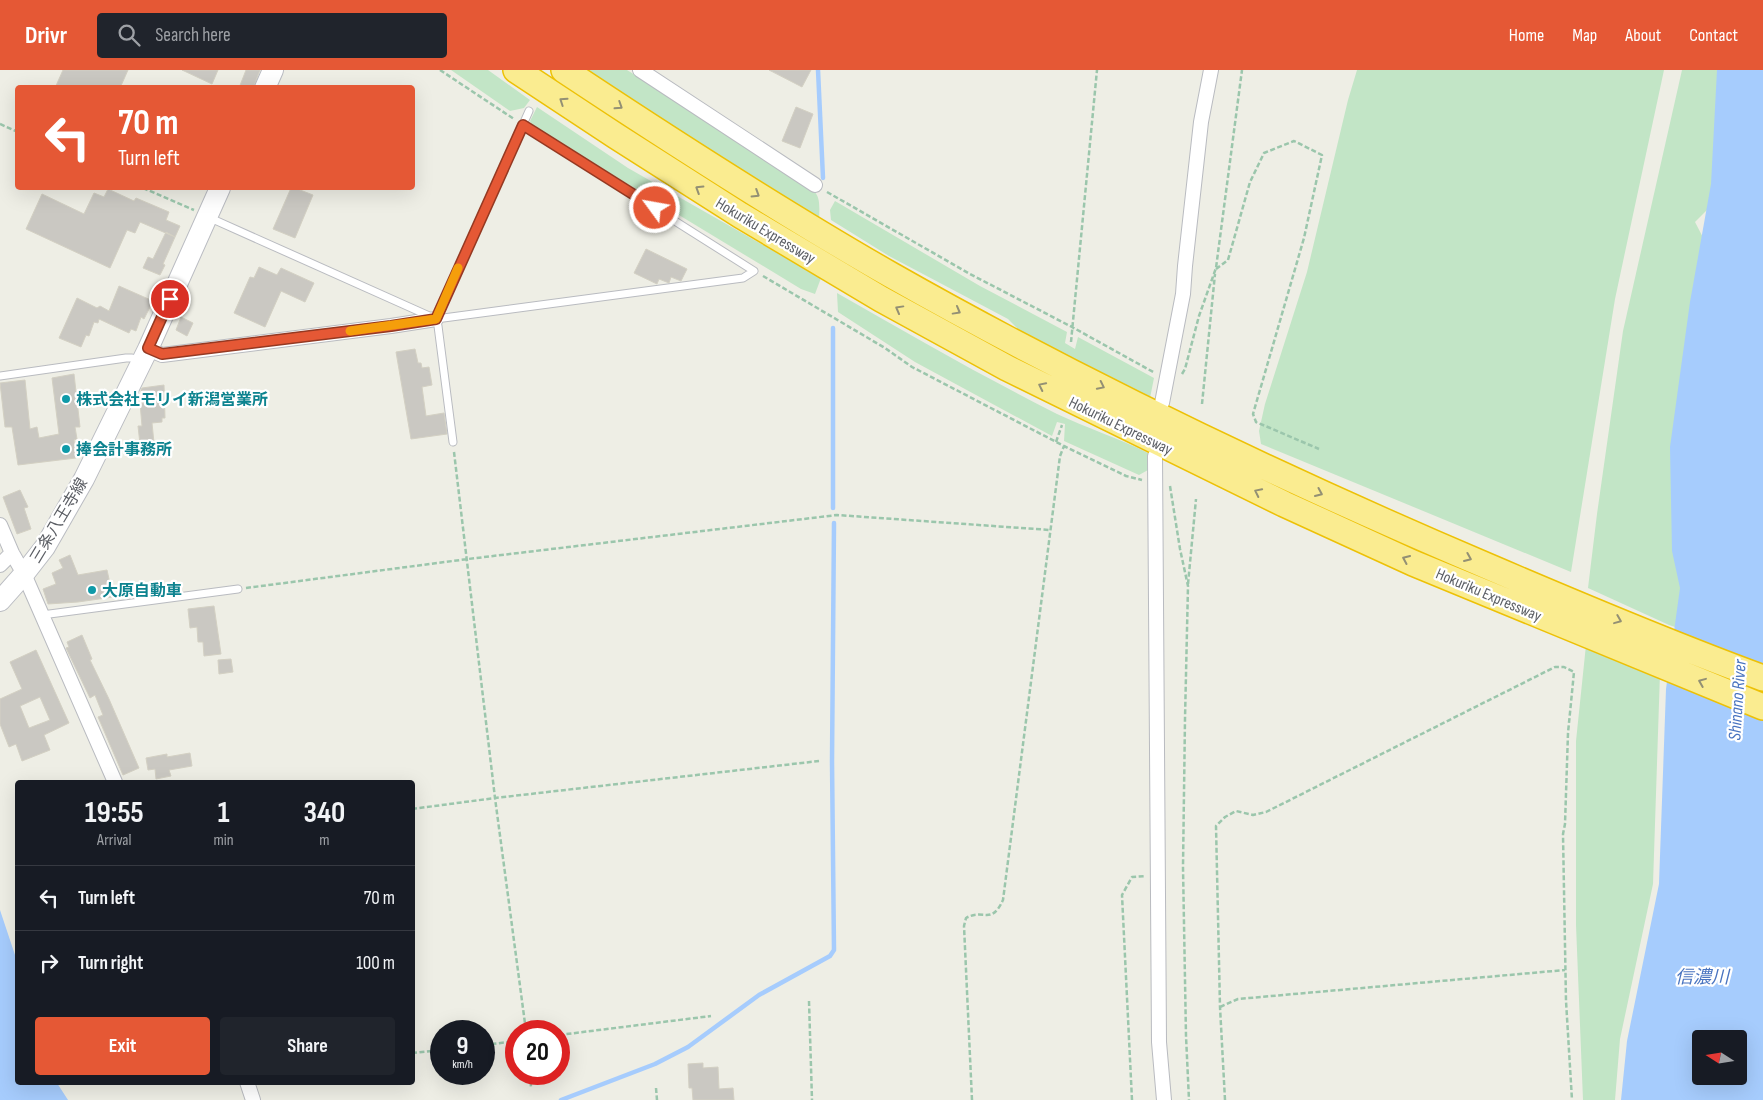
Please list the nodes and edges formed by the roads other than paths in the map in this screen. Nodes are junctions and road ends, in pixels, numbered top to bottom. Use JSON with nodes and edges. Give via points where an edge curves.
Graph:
{"nodes":[{"id":1,"x":273,"y":70,"type":"edge"},
{"id":2,"x":516,"y":70,"type":"edge"},
{"id":3,"x":564,"y":70,"type":"edge"},
{"id":4,"x":640,"y":70,"type":"edge"},
{"id":5,"x":1211,"y":70,"type":"edge"},
{"id":6,"x":266,"y":85,"type":"edge"},
{"id":7,"x":529,"y":110,"type":"dead end"},
{"id":8,"x":523,"y":125,"type":"junction"},
{"id":9,"x":815,"y":185,"type":"road end"},
{"id":10,"x":219,"y":190,"type":"edge"},
{"id":11,"x":207,"y":216,"type":"junction"},
{"id":12,"x":436,"y":319,"type":"junction"},
{"id":13,"x":144,"y":355,"type":"junction"},
{"id":14,"x":0,"y":376,"type":"edge"},
{"id":15,"x":1162,"y":403,"type":"dead end"},
{"id":16,"x":453,"y":442,"type":"road end"},
{"id":17,"x":1156,"y":468,"type":"road end"},
{"id":18,"x":0,"y":525,"type":"edge"},
{"id":19,"x":12,"y":553,"type":"junction"},
{"id":20,"x":0,"y":565,"type":"edge"},
{"id":21,"x":24,"y":574,"type":"junction"},
{"id":22,"x":238,"y":589,"type":"road end"},
{"id":23,"x":0,"y":601,"type":"edge"},
{"id":24,"x":42,"y":615,"type":"junction"},
{"id":25,"x":1763,"y":678,"type":"edge"},
{"id":26,"x":1763,"y":707,"type":"edge"},
{"id":27,"x":114,"y":780,"type":"edge"},
{"id":28,"x":248,"y":1085,"type":"edge"},
{"id":29,"x":253,"y":1100,"type":"edge"},
{"id":30,"x":1164,"y":1100,"type":"edge"}],
"edges":[{"from":1,"to":6,"type":"main road"},
{"from":26,"to":2,"type":"highway","name":"Hokuriku Expressway","one_way":true,"via":[[1413,563],[1211,470],[1007,368],[740,215]]},
{"from":3,"to":25,"type":"highway","name":"Hokuriku Expressway","one_way":true,"via":[[755,194],[889,274],[1021,347],[1293,481],[1562,598]]},
{"from":4,"to":9,"type":"street"},
{"from":5,"to":15,"type":"street","via":[[1201,122],[1183,294]]},
{"from":7,"to":8,"type":"lane"},
{"from":8,"to":12,"type":"lane"},
{"from":8,"to":12,"type":"lane","via":[[754,271],[743,278]]},
{"from":10,"to":11,"type":"main road","name":"三条八王寺線"},
{"from":11,"to":12,"type":"lane"},
{"from":11,"to":13,"type":"main road","name":"三条八王寺線"},
{"from":12,"to":13,"type":"street"},
{"from":12,"to":16,"type":"lane"},
{"from":13,"to":14,"type":"lane"},
{"from":13,"to":21,"type":"main road","name":"三条八王寺線","via":[[84,479],[45,547]]},
{"from":17,"to":30,"type":"street","via":[[1159,1042]]},
{"from":18,"to":19,"type":"street"},
{"from":19,"to":20,"type":"street"},
{"from":19,"to":21,"type":"street"},
{"from":21,"to":23,"type":"main road","name":"三条八王寺線"},
{"from":21,"to":24,"type":"street"},
{"from":22,"to":24,"type":"lane"},
{"from":24,"to":27,"type":"street"},
{"from":28,"to":29,"type":"street"}]}
